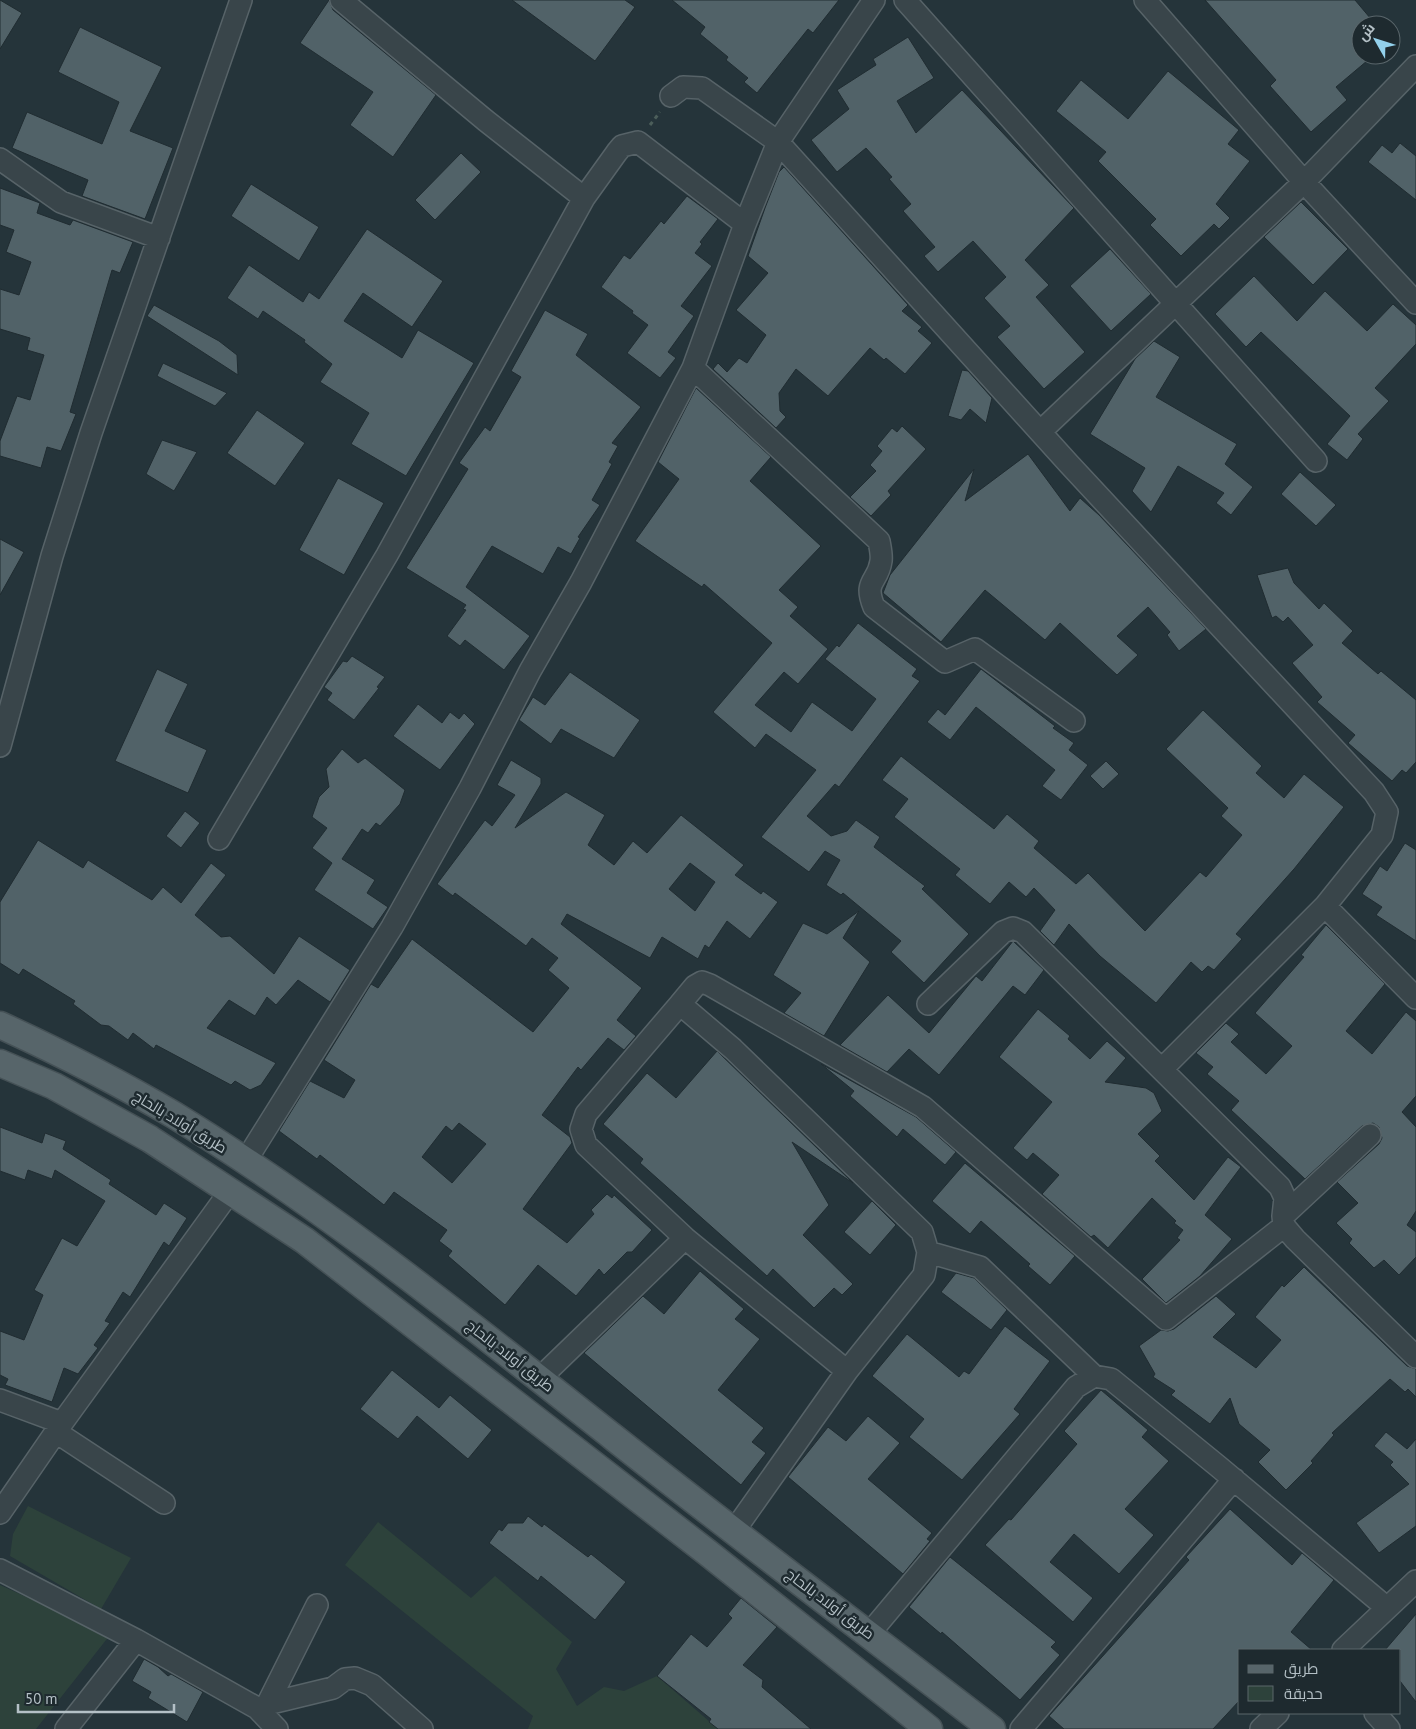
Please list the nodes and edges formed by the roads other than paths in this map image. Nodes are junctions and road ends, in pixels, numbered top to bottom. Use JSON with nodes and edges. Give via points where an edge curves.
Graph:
{"nodes":[{"id":1,"x":241,"y":0,"type":"edge"},
{"id":2,"x":341,"y":0,"type":"edge"},
{"id":3,"x":874,"y":0,"type":"edge"},
{"id":4,"x":905,"y":0,"type":"edge"},
{"id":5,"x":1145,"y":0,"type":"edge"},
{"id":6,"x":1415,"y":70,"type":"edge"},
{"id":7,"x":672,"y":96,"type":"road end"},
{"id":8,"x":778,"y":142,"type":"junction"},
{"id":9,"x":0,"y":159,"type":"edge"},
{"id":10,"x":1304,"y":182,"type":"junction"},
{"id":11,"x":584,"y":198,"type":"junction"},
{"id":12,"x":745,"y":224,"type":"junction"},
{"id":13,"x":159,"y":238,"type":"junction"},
{"id":14,"x":1416,"y":303,"type":"edge"},
{"id":15,"x":1175,"y":304,"type":"junction"},
{"id":16,"x":693,"y":368,"type":"junction"},
{"id":17,"x":1040,"y":432,"type":"junction"},
{"id":18,"x":1316,"y":461,"type":"dead end"},
{"id":19,"x":1074,"y":721,"type":"dead end"},
{"id":20,"x":0,"y":746,"type":"edge"},
{"id":21,"x":219,"y":839,"type":"dead end"},
{"id":22,"x":1325,"y":906,"type":"junction"},
{"id":23,"x":1416,"y":998,"type":"edge"},
{"id":24,"x":680,"y":1004,"type":"junction"},
{"id":25,"x":928,"y":1004,"type":"dead end"},
{"id":26,"x":5,"y":1023,"type":"edge"},
{"id":27,"x":0,"y":1063,"type":"edge"},
{"id":28,"x":1162,"y":1069,"type":"junction"},
{"id":29,"x":1370,"y":1135,"type":"dead end"},
{"id":30,"x":245,"y":1162,"type":"junction"},
{"id":31,"x":231,"y":1190,"type":"junction"},
{"id":32,"x":1283,"y":1220,"type":"junction"},
{"id":33,"x":685,"y":1238,"type":"junction"},
{"id":34,"x":928,"y":1252,"type":"junction"},
{"id":35,"x":1416,"y":1357,"type":"edge"},
{"id":36,"x":847,"y":1371,"type":"junction"},
{"id":37,"x":1094,"y":1376,"type":"junction"},
{"id":38,"x":540,"y":1379,"type":"junction"},
{"id":39,"x":0,"y":1400,"type":"edge"},
{"id":40,"x":59,"y":1427,"type":"junction"},
{"id":41,"x":1234,"y":1480,"type":"junction"},
{"id":42,"x":164,"y":1503,"type":"dead end"},
{"id":43,"x":0,"y":1513,"type":"edge"},
{"id":44,"x":734,"y":1531,"type":"junction"},
{"id":45,"x":0,"y":1570,"type":"edge"},
{"id":46,"x":1416,"y":1581,"type":"edge"},
{"id":47,"x":316,"y":1605,"type":"dead end"},
{"id":48,"x":1387,"y":1608,"type":"junction"},
{"id":49,"x":869,"y":1634,"type":"junction"},
{"id":50,"x":136,"y":1640,"type":"junction"},
{"id":51,"x":1344,"y":1649,"type":"edge"},
{"id":52,"x":265,"y":1708,"type":"junction"},
{"id":53,"x":1277,"y":1714,"type":"edge"},
{"id":54,"x":1375,"y":1714,"type":"edge"},
{"id":55,"x":66,"y":1729,"type":"edge"},
{"id":56,"x":277,"y":1729,"type":"edge"},
{"id":57,"x":422,"y":1729,"type":"edge"},
{"id":58,"x":929,"y":1729,"type":"edge"},
{"id":59,"x":992,"y":1729,"type":"edge"},
{"id":60,"x":1021,"y":1729,"type":"edge"},
{"id":61,"x":1261,"y":1729,"type":"edge"},
{"id":62,"x":1389,"y":1729,"type":"edge"}],
"edges":[{"from":1,"to":13,"type":"street"},
{"from":2,"to":11,"type":"street"},
{"from":3,"to":8,"type":"street"},
{"from":4,"to":15,"type":"street"},
{"from":5,"to":10,"type":"street"},
{"from":6,"to":10,"type":"street"},
{"from":7,"to":8,"type":"street","via":[[683,87],[702,88]]},
{"from":8,"to":12,"type":"street"},
{"from":8,"to":17,"type":"street"},
{"from":9,"to":13,"type":"street","via":[[61,202]]},
{"from":10,"to":14,"type":"street"},
{"from":10,"to":15,"type":"street"},
{"from":11,"to":12,"type":"street","via":[[622,146],[638,142]]},
{"from":11,"to":21,"type":"street","via":[[388,556]]},
{"from":12,"to":16,"type":"street"},
{"from":13,"to":20,"type":"street","via":[[52,556]]},
{"from":15,"to":17,"type":"street"},
{"from":15,"to":18,"type":"street"},
{"from":16,"to":19,"type":"street","via":[[879,541],[881,562],[870,584],[874,608],[945,662],[975,649]]},
{"from":16,"to":30,"type":"street","via":[[581,582],[392,927]]},
{"from":17,"to":22,"type":"street","via":[[1374,792],[1387,812],[1382,835]]},
{"from":22,"to":23,"type":"street"},
{"from":22,"to":28,"type":"street"},
{"from":24,"to":32,"type":"street","via":[[695,986],[702,982],[710,984],[923,1107],[1166,1319]]},
{"from":24,"to":33,"type":"street","via":[[586,1114],[581,1129],[586,1145]]},
{"from":24,"to":34,"type":"street","via":[[733,1049],[922,1232]]},
{"from":25,"to":28,"type":"street","via":[[1003,932],[1013,928],[1024,932]]},
{"from":26,"to":30,"type":"main road","name":"طريق أولاد بالحاج","via":[[173,1115]]},
{"from":27,"to":31,"type":"main road","name":"طريق أولاد بالحاج","via":[[54,1086],[150,1139]]},
{"from":28,"to":32,"type":"street","via":[[1280,1187],[1285,1198]]},
{"from":29,"to":32,"type":"street"},
{"from":30,"to":38,"type":"main road","name":"طريق أولاد بالحاج","via":[[326,1217]]},
{"from":31,"to":40,"type":"street"},
{"from":31,"to":58,"type":"main road","name":"طريق أولاد بالحاج","via":[[312,1246]]},
{"from":32,"to":35,"type":"street","via":[[1295,1239]]},
{"from":33,"to":36,"type":"street"},
{"from":33,"to":38,"type":"street"},
{"from":34,"to":36,"type":"street","via":[[924,1275]]},
{"from":34,"to":37,"type":"street","via":[[980,1267]]},
{"from":36,"to":44,"type":"street"},
{"from":37,"to":41,"type":"street","via":[[1111,1379]]},
{"from":37,"to":49,"type":"street","via":[[1076,1387]]},
{"from":38,"to":44,"type":"main road","name":"طريق أولاد بالحاج"},
{"from":39,"to":40,"type":"street"},
{"from":40,"to":42,"type":"street"},
{"from":40,"to":43,"type":"street"},
{"from":41,"to":48,"type":"street"},
{"from":41,"to":60,"type":"street"},
{"from":44,"to":49,"type":"main road","name":"طريق أولاد بالحاج"},
{"from":45,"to":50,"type":"street"},
{"from":46,"to":48,"type":"street"},
{"from":47,"to":52,"type":"street"},
{"from":48,"to":51,"type":"street"},
{"from":49,"to":59,"type":"main road","name":"طريق أولاد بالحاج"},
{"from":50,"to":52,"type":"street"},
{"from":50,"to":55,"type":"street"},
{"from":52,"to":56,"type":"street"},
{"from":52,"to":57,"type":"street","via":[[333,1688],[345,1679],[355,1678],[372,1685]]},
{"from":53,"to":61,"type":"street"},
{"from":54,"to":62,"type":"street"}]}
